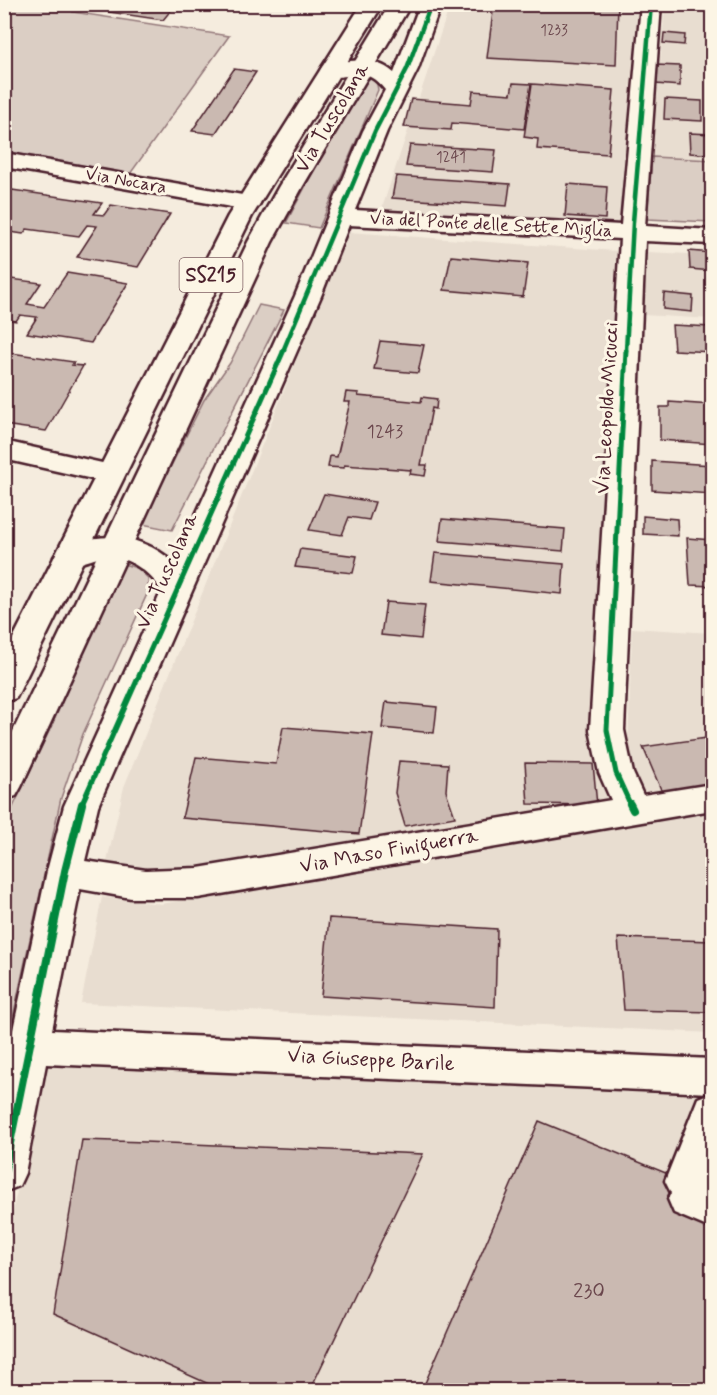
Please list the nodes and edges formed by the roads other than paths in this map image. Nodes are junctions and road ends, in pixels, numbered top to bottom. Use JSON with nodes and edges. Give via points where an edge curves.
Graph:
{"nodes":[{"id":1,"x":373,"y":4,"type":"edge"},
{"id":2,"x":401,"y":4,"type":"edge"},
{"id":3,"x":431,"y":4,"type":"edge"},
{"id":4,"x":651,"y":4,"type":"edge"},
{"id":5,"x":363,"y":67,"type":"junction"},
{"id":6,"x":332,"y":71,"type":"junction"},
{"id":7,"x":396,"y":90,"type":"junction"},
{"id":8,"x":4,"y":160,"type":"edge"},
{"id":9,"x":248,"y":203,"type":"junction"},
{"id":10,"x":341,"y":217,"type":"junction"},
{"id":11,"x":632,"y":233,"type":"junction"},
{"id":12,"x":712,"y":237,"type":"edge"},
{"id":13,"x":4,"y":450,"type":"edge"},
{"id":14,"x":110,"y":474,"type":"junction"},
{"id":15,"x":118,"y":547,"type":"junction"},
{"id":16,"x":69,"y":557,"type":"junction"},
{"id":17,"x":177,"y":589,"type":"junction"},
{"id":18,"x":9,"y":673,"type":"edge"},
{"id":19,"x":4,"y":787,"type":"edge"},
{"id":20,"x":712,"y":797,"type":"edge"},
{"id":21,"x":633,"y":810,"type":"junction"},
{"id":22,"x":65,"y":871,"type":"junction"},
{"id":23,"x":29,"y":1046,"type":"junction"},
{"id":24,"x":712,"y":1076,"type":"edge"},
{"id":25,"x":712,"y":1111,"type":"edge"},
{"id":26,"x":4,"y":1173,"type":"edge"},
{"id":27,"x":696,"y":1196,"type":"edge"}],
"edges":[{"from":1,"to":6,"type":"street","name":"Via Tuscolana","number":"SS215"},
{"from":2,"to":5,"type":"street","name":"Via Tuscolana","number":"SS215"},
{"from":3,"to":7,"type":"street","name":"Via Tuscolana"},
{"from":4,"to":11,"type":"street","name":"Via Leopoldo Micucci"},
{"from":5,"to":6,"type":"street"},
{"from":5,"to":7,"type":"street","via":[[382,73]]},
{"from":5,"to":15,"type":"street","name":"Via Tuscolana","number":"SS215","via":[[260,242]]},
{"from":6,"to":9,"type":"street","name":"Via Tuscolana","number":"SS215"},
{"from":7,"to":10,"type":"street","name":"Via Tuscolana"},
{"from":8,"to":9,"type":"street","name":"Via Nocara"},
{"from":9,"to":14,"type":"street","name":"Via Tuscolana","number":"SS215"},
{"from":10,"to":11,"type":"street","name":"Via del Ponte delle Sette Miglia"},
{"from":10,"to":17,"type":"street","name":"Via Tuscolana"},
{"from":11,"to":12,"type":"street","name":"Via del Ponte delle Sette Miglia"},
{"from":11,"to":21,"type":"street","name":"Via Leopoldo Micucci","via":[[607,730],[612,759]]},
{"from":13,"to":14,"type":"street"},
{"from":14,"to":16,"type":"street","name":"Via Tuscolana","number":"SS215"},
{"from":15,"to":16,"type":"street","via":[[92,548]]},
{"from":15,"to":17,"type":"street","via":[[162,566]]},
{"from":15,"to":19,"type":"street","name":"Via Tuscolana","number":"SS215"},
{"from":16,"to":18,"type":"street","name":"Via Tuscolana","number":"SS215"},
{"from":17,"to":22,"type":"street","name":"Via Tuscolana","via":[[81,806]]},
{"from":20,"to":21,"type":"street","name":"Via Maso Finiguerra"},
{"from":21,"to":22,"type":"street","name":"Via Maso Finiguerra","via":[[198,883],[146,887]]},
{"from":22,"to":23,"type":"street","name":"Via Tuscolana"},
{"from":23,"to":24,"type":"street","name":"Via Giuseppe Barile"},
{"from":23,"to":26,"type":"street","name":"Via Tuscolana"},
{"from":25,"to":27,"type":"street"}]}
